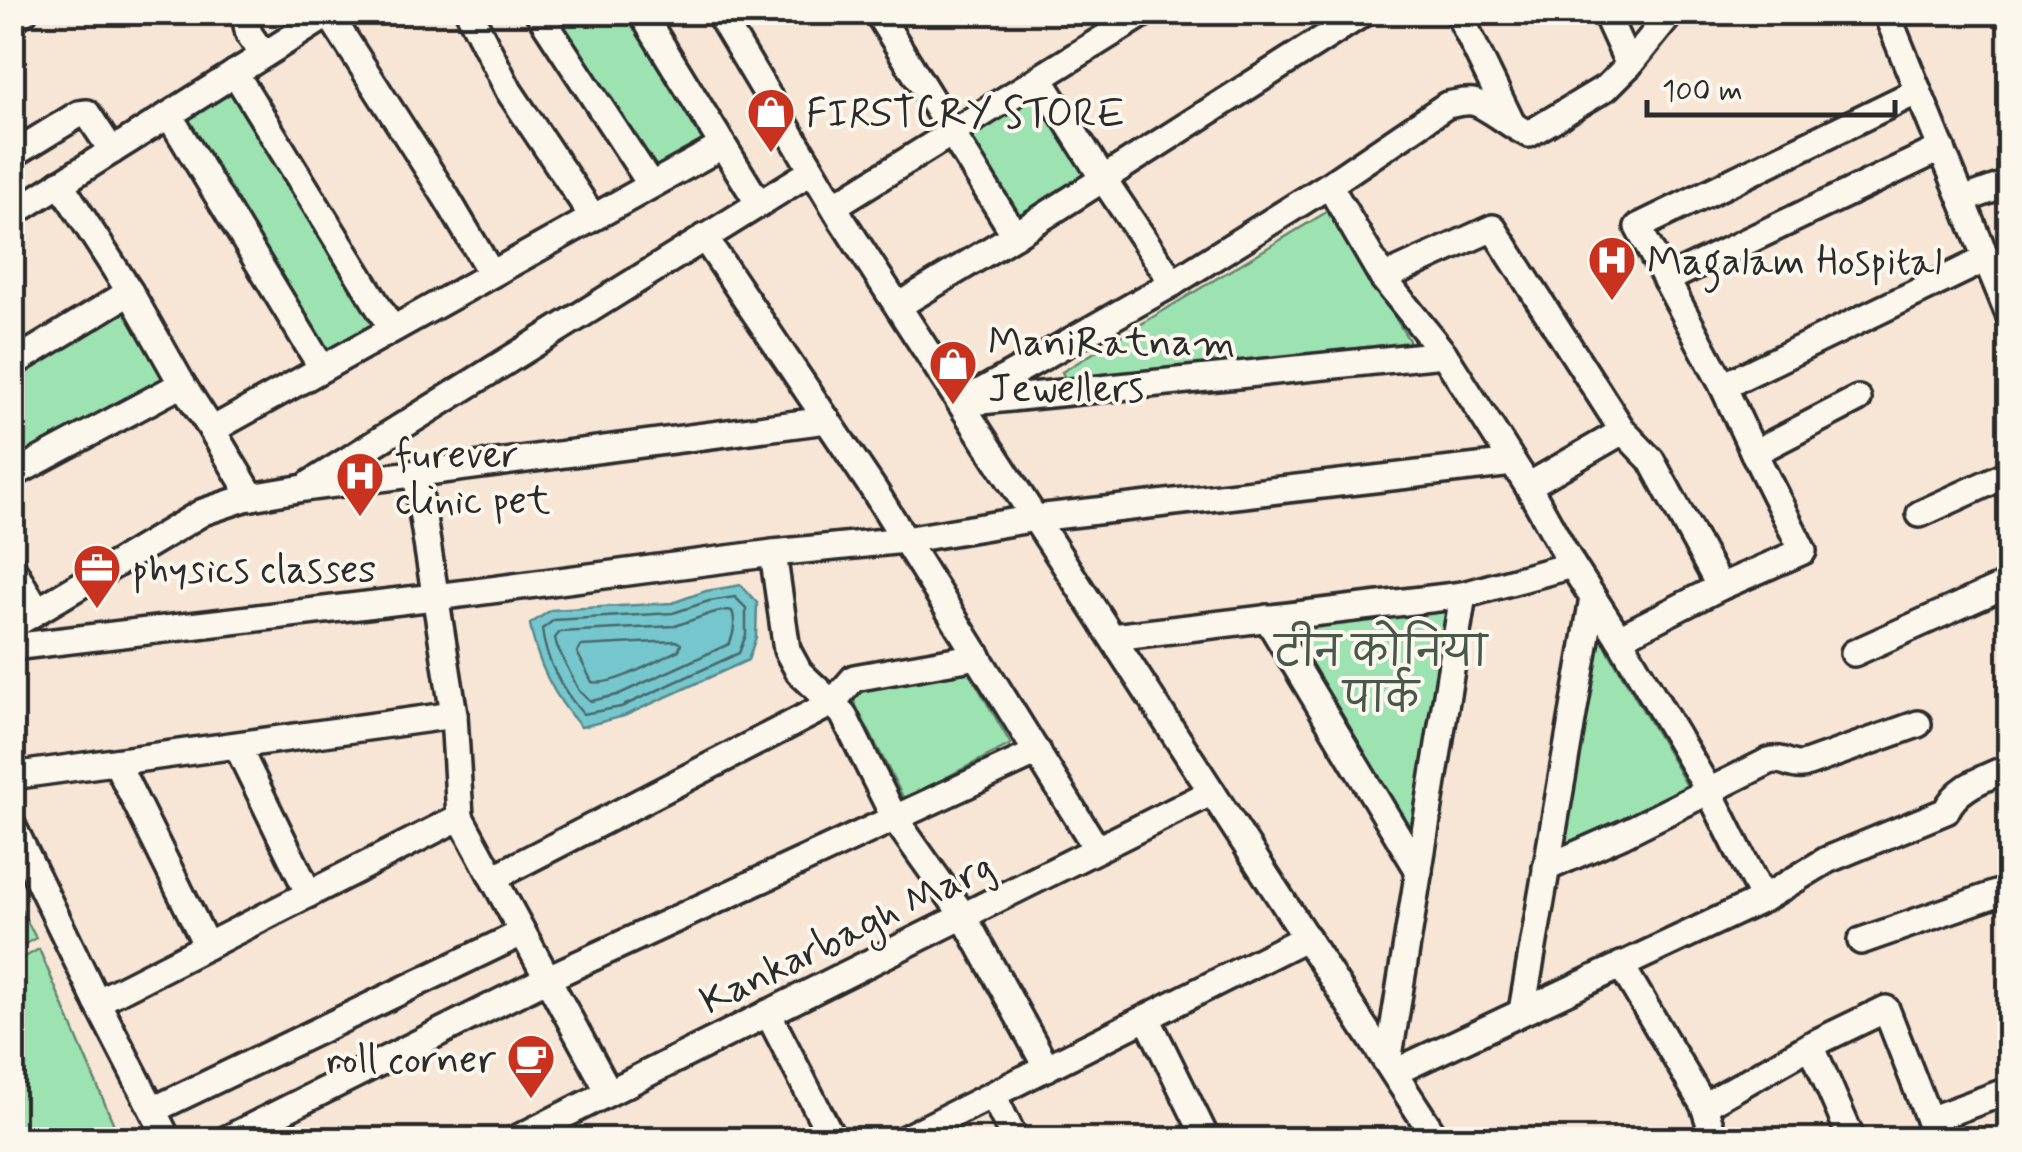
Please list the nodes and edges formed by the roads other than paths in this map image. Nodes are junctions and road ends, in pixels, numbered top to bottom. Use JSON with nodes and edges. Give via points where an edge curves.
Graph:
{"nodes":[{"id":1,"x":24,"y":12,"type":"edge"},
{"id":2,"x":244,"y":12,"type":"edge"},
{"id":3,"x":538,"y":12,"type":"edge"},
{"id":4,"x":642,"y":12,"type":"edge"},
{"id":5,"x":718,"y":12,"type":"edge"},
{"id":6,"x":1146,"y":12,"type":"edge"},
{"id":7,"x":1365,"y":12,"type":"edge"},
{"id":8,"x":1458,"y":12,"type":"edge"},
{"id":9,"x":1605,"y":12,"type":"edge"},
{"id":10,"x":1672,"y":12,"type":"edge"},
{"id":11,"x":1886,"y":12,"type":"edge"},
{"id":12,"x":330,"y":13,"type":"edge"},
{"id":13,"x":884,"y":15,"type":"edge"},
{"id":14,"x":481,"y":16,"type":"edge"},
{"id":15,"x":12,"y":20,"type":"edge"},
{"id":16,"x":263,"y":54,"type":"junction"},
{"id":17,"x":1629,"y":65,"type":"junction"},
{"id":18,"x":235,"y":73,"type":"junction"},
{"id":19,"x":1040,"y":79,"type":"junction"},
{"id":20,"x":1918,"y":91,"type":"junction"},
{"id":21,"x":169,"y":115,"type":"junction"},
{"id":22,"x":1515,"y":129,"type":"junction"},
{"id":23,"x":952,"y":132,"type":"junction"},
{"id":24,"x":722,"y":146,"type":"junction"},
{"id":25,"x":1942,"y":148,"type":"junction"},
{"id":26,"x":112,"y":150,"type":"junction"},
{"id":27,"x":12,"y":155,"type":"edge"},
{"id":28,"x":812,"y":171,"type":"junction"},
{"id":29,"x":1104,"y":180,"type":"junction"},
{"id":30,"x":60,"y":183,"type":"junction"},
{"id":31,"x":2010,"y":183,"type":"edge"},
{"id":32,"x":651,"y":185,"type":"junction"},
{"id":33,"x":1329,"y":185,"type":"junction"},
{"id":34,"x":1962,"y":200,"type":"junction"},
{"id":35,"x":759,"y":204,"type":"junction"},
{"id":36,"x":834,"y":206,"type":"junction"},
{"id":37,"x":12,"y":214,"type":"edge"},
{"id":38,"x":593,"y":217,"type":"junction"},
{"id":39,"x":1015,"y":235,"type":"junction"},
{"id":40,"x":704,"y":237,"type":"junction"},
{"id":41,"x":1986,"y":259,"type":"junction"},
{"id":42,"x":491,"y":274,"type":"junction"},
{"id":43,"x":1383,"y":278,"type":"junction"},
{"id":44,"x":1666,"y":280,"type":"junction"},
{"id":45,"x":1172,"y":284,"type":"junction"},
{"id":46,"x":130,"y":292,"type":"junction"},
{"id":47,"x":898,"y":306,"type":"junction"},
{"id":48,"x":2010,"y":316,"type":"edge"},
{"id":49,"x":392,"y":329,"type":"junction"},
{"id":50,"x":1444,"y":354,"type":"junction"},
{"id":51,"x":12,"y":364,"type":"edge"},
{"id":52,"x":322,"y":368,"type":"junction"},
{"id":53,"x":182,"y":384,"type":"junction"},
{"id":54,"x":1724,"y":386,"type":"junction"},
{"id":55,"x":1858,"y":399,"type":"dead end"},
{"id":56,"x":961,"y":403,"type":"junction"},
{"id":57,"x":827,"y":420,"type":"junction"},
{"id":58,"x":212,"y":430,"type":"junction"},
{"id":59,"x":1622,"y":431,"type":"junction"},
{"id":60,"x":1754,"y":453,"type":"junction"},
{"id":61,"x":1512,"y":464,"type":"junction"},
{"id":62,"x":416,"y":473,"type":"junction"},
{"id":63,"x":2010,"y":473,"type":"edge"},
{"id":64,"x":12,"y":475,"type":"edge"},
{"id":65,"x":1528,"y":486,"type":"junction"},
{"id":66,"x":304,"y":488,"type":"junction"},
{"id":67,"x":252,"y":496,"type":"junction"},
{"id":68,"x":1920,"y":514,"type":"dead end"},
{"id":69,"x":1036,"y":518,"type":"junction"},
{"id":70,"x":905,"y":540,"type":"junction"},
{"id":71,"x":773,"y":554,"type":"junction"},
{"id":72,"x":1572,"y":565,"type":"junction"},
{"id":73,"x":12,"y":567,"type":"edge"},
{"id":74,"x":2010,"y":583,"type":"edge"},
{"id":75,"x":1720,"y":588,"type":"junction"},
{"id":76,"x":1463,"y":595,"type":"junction"},
{"id":77,"x":437,"y":597,"type":"junction"},
{"id":78,"x":1593,"y":598,"type":"junction"},
{"id":79,"x":37,"y":611,"type":"junction"},
{"id":80,"x":1267,"y":618,"type":"junction"},
{"id":81,"x":12,"y":626,"type":"edge"},
{"id":82,"x":1112,"y":637,"type":"junction"},
{"id":83,"x":1619,"y":638,"type":"junction"},
{"id":84,"x":12,"y":647,"type":"edge"},
{"id":85,"x":1854,"y":653,"type":"dead end"},
{"id":86,"x":978,"y":656,"type":"junction"},
{"id":87,"x":832,"y":703,"type":"junction"},
{"id":88,"x":454,"y":715,"type":"junction"},
{"id":89,"x":1918,"y":724,"type":"dead end"},
{"id":90,"x":238,"y":746,"type":"junction"},
{"id":91,"x":1038,"y":752,"type":"junction"},
{"id":92,"x":116,"y":762,"type":"junction"},
{"id":93,"x":2010,"y":766,"type":"edge"},
{"id":94,"x":12,"y":776,"type":"edge"},
{"id":95,"x":1709,"y":791,"type":"junction"},
{"id":96,"x":1212,"y":792,"type":"junction"},
{"id":97,"x":460,"y":817,"type":"junction"},
{"id":98,"x":895,"y":819,"type":"junction"},
{"id":99,"x":12,"y":825,"type":"edge"},
{"id":100,"x":1097,"y":849,"type":"junction"},
{"id":101,"x":1546,"y":868,"type":"junction"},
{"id":102,"x":1419,"y":871,"type":"junction"},
{"id":103,"x":493,"y":878,"type":"junction"},
{"id":104,"x":2010,"y":888,"type":"edge"},
{"id":105,"x":309,"y":894,"type":"junction"},
{"id":106,"x":1763,"y":899,"type":"junction"},
{"id":107,"x":963,"y":915,"type":"junction"},
{"id":108,"x":522,"y":934,"type":"junction"},
{"id":109,"x":1307,"y":938,"type":"junction"},
{"id":110,"x":1861,"y":941,"type":"dead end"},
{"id":111,"x":207,"y":946,"type":"junction"},
{"id":112,"x":1620,"y":965,"type":"junction"},
{"id":113,"x":546,"y":979,"type":"junction"},
{"id":114,"x":97,"y":1002,"type":"junction"},
{"id":115,"x":1522,"y":1011,"type":"junction"},
{"id":116,"x":768,"y":1013,"type":"junction"},
{"id":117,"x":1147,"y":1018,"type":"junction"},
{"id":118,"x":1811,"y":1044,"type":"junction"},
{"id":119,"x":1391,"y":1067,"type":"junction"},
{"id":120,"x":1048,"y":1068,"type":"junction"},
{"id":121,"x":2010,"y":1090,"type":"edge"},
{"id":122,"x":609,"y":1092,"type":"junction"},
{"id":123,"x":993,"y":1095,"type":"junction"},
{"id":124,"x":1704,"y":1106,"type":"junction"},
{"id":125,"x":153,"y":1110,"type":"junction"},
{"id":126,"x":1933,"y":1130,"type":"edge"},
{"id":127,"x":168,"y":1140,"type":"edge"},
{"id":128,"x":225,"y":1140,"type":"edge"},
{"id":129,"x":514,"y":1140,"type":"edge"},
{"id":130,"x":833,"y":1140,"type":"edge"},
{"id":131,"x":902,"y":1140,"type":"edge"},
{"id":132,"x":1015,"y":1140,"type":"edge"},
{"id":133,"x":1207,"y":1140,"type":"edge"},
{"id":134,"x":1437,"y":1140,"type":"edge"},
{"id":135,"x":1715,"y":1140,"type":"edge"},
{"id":136,"x":1852,"y":1140,"type":"edge"}],
"edges":[{"from":1,"to":15,"type":"street"},
{"from":2,"to":16,"type":"street"},
{"from":3,"to":32,"type":"street"},
{"from":4,"to":24,"type":"street"},
{"from":5,"to":28,"type":"street"},
{"from":6,"to":19,"type":"street"},
{"from":7,"to":29,"type":"street"},
{"from":8,"to":22,"type":"street"},
{"from":9,"to":17,"type":"street"},
{"from":10,"to":17,"type":"street"},
{"from":11,"to":20,"type":"street"},
{"from":12,"to":16,"type":"street"},
{"from":12,"to":42,"type":"street"},
{"from":13,"to":23,"type":"street"},
{"from":14,"to":38,"type":"street","via":[[509,90]]},
{"from":16,"to":18,"type":"street"},
{"from":17,"to":22,"type":"street","via":[[1607,87],[1529,134]]},
{"from":18,"to":21,"type":"street"},
{"from":18,"to":49,"type":"street"},
{"from":19,"to":23,"type":"street"},
{"from":19,"to":29,"type":"street"},
{"from":20,"to":25,"type":"street"},
{"from":20,"to":44,"type":"street","via":[[1638,227]]},
{"from":21,"to":26,"type":"street"},
{"from":21,"to":52,"type":"street"},
{"from":22,"to":33,"type":"street","via":[[1478,103],[1447,106]]},
{"from":23,"to":36,"type":"street"},
{"from":23,"to":39,"type":"street"},
{"from":24,"to":32,"type":"street"},
{"from":24,"to":35,"type":"street"},
{"from":25,"to":34,"type":"street"},
{"from":25,"to":44,"type":"street"},
{"from":26,"to":27,"type":"street","via":[[87,113]]},
{"from":26,"to":30,"type":"street"},
{"from":28,"to":35,"type":"street"},
{"from":28,"to":36,"type":"street"},
{"from":29,"to":39,"type":"street"},
{"from":29,"to":45,"type":"street"},
{"from":30,"to":37,"type":"street"},
{"from":30,"to":46,"type":"street"},
{"from":31,"to":34,"type":"street"},
{"from":32,"to":38,"type":"street"},
{"from":33,"to":43,"type":"street"},
{"from":33,"to":45,"type":"street"},
{"from":34,"to":41,"type":"street"},
{"from":35,"to":40,"type":"street"},
{"from":36,"to":47,"type":"street"},
{"from":38,"to":42,"type":"street"},
{"from":39,"to":47,"type":"street"},
{"from":40,"to":57,"type":"street"},
{"from":40,"to":66,"type":"street"},
{"from":41,"to":48,"type":"street"},
{"from":41,"to":54,"type":"street"},
{"from":42,"to":49,"type":"street"},
{"from":43,"to":50,"type":"street"},
{"from":43,"to":59,"type":"street","via":[[1493,228]]},
{"from":44,"to":54,"type":"street"},
{"from":45,"to":56,"type":"street"},
{"from":46,"to":51,"type":"street"},
{"from":46,"to":53,"type":"street"},
{"from":47,"to":56,"type":"street"},
{"from":49,"to":52,"type":"street"},
{"from":50,"to":56,"type":"street"},
{"from":50,"to":61,"type":"street"},
{"from":52,"to":58,"type":"street"},
{"from":53,"to":58,"type":"street"},
{"from":53,"to":64,"type":"street"},
{"from":54,"to":60,"type":"street"},
{"from":55,"to":60,"type":"street"},
{"from":56,"to":69,"type":"street"},
{"from":57,"to":62,"type":"street"},
{"from":57,"to":70,"type":"street"},
{"from":58,"to":67,"type":"street"},
{"from":59,"to":65,"type":"street"},
{"from":59,"to":75,"type":"street","via":[[1651,460]]},
{"from":60,"to":75,"type":"street","via":[[1803,551]]},
{"from":61,"to":65,"type":"street"},
{"from":61,"to":69,"type":"street"},
{"from":62,"to":66,"type":"street"},
{"from":62,"to":77,"type":"street"},
{"from":63,"to":68,"type":"street"},
{"from":65,"to":72,"type":"street"},
{"from":66,"to":67,"type":"street"},
{"from":67,"to":79,"type":"street","via":[[203,512]]},
{"from":69,"to":70,"type":"street"},
{"from":69,"to":82,"type":"street"},
{"from":70,"to":71,"type":"street"},
{"from":70,"to":86,"type":"street"},
{"from":71,"to":77,"type":"street"},
{"from":71,"to":87,"type":"street","via":[[787,650],[799,672]]},
{"from":72,"to":76,"type":"street"},
{"from":72,"to":78,"type":"street"},
{"from":73,"to":79,"type":"street"},
{"from":74,"to":85,"type":"street"},
{"from":75,"to":83,"type":"street"},
{"from":76,"to":80,"type":"street"},
{"from":76,"to":102,"type":"street"},
{"from":77,"to":84,"type":"street"},
{"from":77,"to":88,"type":"street"},
{"from":78,"to":83,"type":"street"},
{"from":78,"to":101,"type":"street"},
{"from":79,"to":81,"type":"street"},
{"from":80,"to":82,"type":"street"},
{"from":80,"to":102,"type":"street"},
{"from":82,"to":96,"type":"street"},
{"from":83,"to":95,"type":"street"},
{"from":86,"to":87,"type":"street","via":[[854,678]]},
{"from":86,"to":91,"type":"street"},
{"from":87,"to":98,"type":"street"},
{"from":87,"to":103,"type":"street"},
{"from":88,"to":90,"type":"street"},
{"from":88,"to":97,"type":"street"},
{"from":89,"to":95,"type":"street","via":[[1803,765],[1777,758]]},
{"from":90,"to":92,"type":"street"},
{"from":90,"to":105,"type":"street"},
{"from":91,"to":98,"type":"street"},
{"from":91,"to":100,"type":"street"},
{"from":92,"to":94,"type":"street"},
{"from":92,"to":111,"type":"street"},
{"from":93,"to":106,"type":"street","via":[[1962,790],[1946,811],[1826,860]]},
{"from":95,"to":101,"type":"street"},
{"from":95,"to":106,"type":"street"},
{"from":96,"to":100,"type":"street","name":"Kankarbagh Marg"},
{"from":96,"to":109,"type":"street"},
{"from":97,"to":103,"type":"street"},
{"from":97,"to":105,"type":"street"},
{"from":98,"to":107,"type":"street"},
{"from":98,"to":113,"type":"street"},
{"from":99,"to":114,"type":"street"},
{"from":100,"to":107,"type":"street","name":"Kankarbagh Marg"},
{"from":101,"to":115,"type":"street"},
{"from":102,"to":119,"type":"street"},
{"from":103,"to":108,"type":"street"},
{"from":104,"to":110,"type":"street"},
{"from":105,"to":111,"type":"street"},
{"from":106,"to":112,"type":"street"},
{"from":107,"to":116,"type":"street","name":"Kankarbagh Marg"},
{"from":107,"to":120,"type":"street"},
{"from":108,"to":113,"type":"street"},
{"from":108,"to":125,"type":"street"},
{"from":109,"to":117,"type":"street"},
{"from":109,"to":119,"type":"street"},
{"from":111,"to":114,"type":"street"},
{"from":112,"to":115,"type":"street"},
{"from":112,"to":124,"type":"street"},
{"from":113,"to":122,"type":"street"},
{"from":113,"to":128,"type":"street"},
{"from":114,"to":125,"type":"street"},
{"from":115,"to":119,"type":"street"},
{"from":116,"to":122,"type":"street","name":"Kankarbagh Marg"},
{"from":116,"to":130,"type":"street"},
{"from":117,"to":120,"type":"street"},
{"from":117,"to":133,"type":"street"},
{"from":118,"to":124,"type":"street"},
{"from":118,"to":126,"type":"street","via":[[1886,1009]]},
{"from":118,"to":136,"type":"street"},
{"from":119,"to":134,"type":"street"},
{"from":120,"to":123,"type":"street"},
{"from":121,"to":126,"type":"street"},
{"from":122,"to":129,"type":"street","name":"Kankarbagh Marg"},
{"from":123,"to":131,"type":"street"},
{"from":123,"to":132,"type":"street"},
{"from":124,"to":135,"type":"street"},
{"from":125,"to":127,"type":"street"}]}
